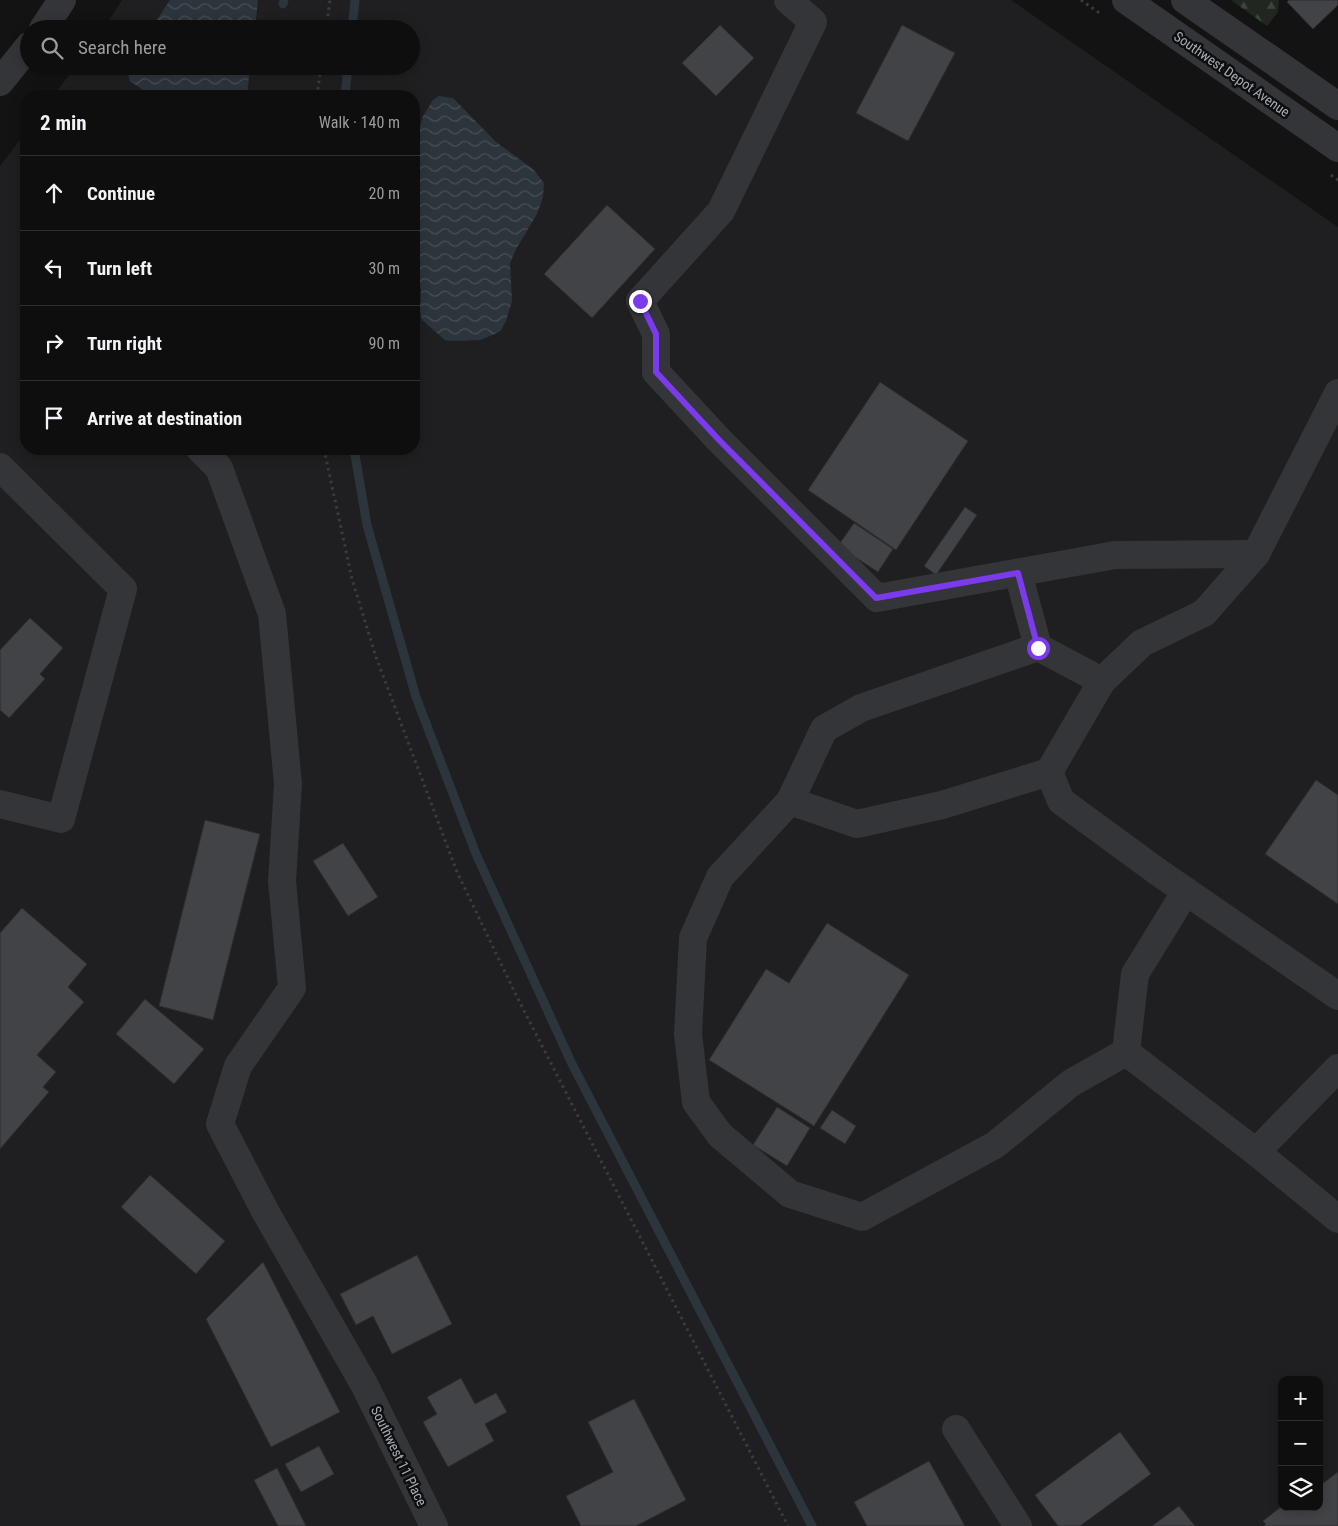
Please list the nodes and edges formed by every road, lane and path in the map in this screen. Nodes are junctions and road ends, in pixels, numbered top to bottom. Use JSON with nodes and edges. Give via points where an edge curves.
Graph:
{"nodes":[{"id":1,"x":62,"y":0,"type":"edge"},
{"id":2,"x":330,"y":0,"type":"edge"},
{"id":3,"x":788,"y":0,"type":"edge"},
{"id":4,"x":1126,"y":0,"type":"edge"},
{"id":5,"x":1185,"y":0,"type":"edge"},
{"id":6,"x":49,"y":20,"type":"edge"},
{"id":7,"x":327,"y":20,"type":"edge"},
{"id":8,"x":20,"y":57,"type":"edge"},
{"id":9,"x":320,"y":75,"type":"edge"},
{"id":10,"x":0,"y":82,"type":"edge"},
{"id":11,"x":318,"y":90,"type":"edge"},
{"id":12,"x":1338,"y":106,"type":"edge"},
{"id":13,"x":1338,"y":148,"type":"edge"},
{"id":14,"x":1338,"y":393,"type":"edge"},
{"id":15,"x":206,"y":455,"type":"edge"},
{"id":16,"x":325,"y":455,"type":"edge"},
{"id":17,"x":3,"y":478,"type":"edge"},
{"id":18,"x":1256,"y":554,"type":"junction"},
{"id":19,"x":1018,"y":573,"type":"junction"},
{"id":20,"x":1038,"y":648,"type":"junction"},
{"id":21,"x":1102,"y":680,"type":"junction"},
{"id":22,"x":1049,"y":772,"type":"junction"},
{"id":23,"x":790,"y":801,"type":"junction"},
{"id":24,"x":0,"y":804,"type":"edge"},
{"id":25,"x":1186,"y":891,"type":"junction"},
{"id":26,"x":1338,"y":996,"type":"edge"},
{"id":27,"x":1126,"y":1052,"type":"junction"},
{"id":28,"x":1338,"y":1068,"type":"edge"},
{"id":29,"x":1256,"y":1152,"type":"junction"},
{"id":30,"x":1338,"y":1218,"type":"edge"},
{"id":31,"x":956,"y":1429,"type":"dead end"},
{"id":32,"x":434,"y":1526,"type":"edge"},
{"id":33,"x":788,"y":1526,"type":"edge"},
{"id":34,"x":1018,"y":1526,"type":"edge"}],
"edges":[{"from":1,"to":6,"type":"street"},
{"from":2,"to":7,"type":"path"},
{"from":3,"to":19,"type":"street","via":[[812,22],[721,211],[640,301],[656,334],[656,372],[876,598]]},
{"from":4,"to":13,"type":"street","name":"Southwest Depot Avenue"},
{"from":5,"to":12,"type":"street"},
{"from":8,"to":10,"type":"street"},
{"from":9,"to":11,"type":"path"},
{"from":14,"to":18,"type":"street"},
{"from":15,"to":32,"type":"street","name":"Southwest 11 Place","via":[[219,468],[272,614],[288,784],[282,881],[292,988],[238,1066],[220,1124],[365,1386]]},
{"from":16,"to":33,"type":"path","via":[[352,579],[376,657],[457,872],[516,995]]},
{"from":17,"to":24,"type":"street","via":[[123,590],[61,819]]},
{"from":18,"to":19,"type":"street","via":[[1116,555]]},
{"from":18,"to":21,"type":"street","via":[[1204,613],[1142,643]]},
{"from":19,"to":20,"type":"street"},
{"from":20,"to":21,"type":"street"},
{"from":20,"to":23,"type":"street","via":[[861,708],[824,729]]},
{"from":21,"to":22,"type":"street"},
{"from":22,"to":23,"type":"street","via":[[942,805],[857,824]]},
{"from":22,"to":25,"type":"street","via":[[1061,801]]},
{"from":23,"to":27,"type":"street","via":[[720,877],[693,938],[688,1034],[696,1102],[720,1135],[790,1194],[862,1217],[995,1145],[1071,1083]]},
{"from":25,"to":26,"type":"street"},
{"from":25,"to":27,"type":"street","via":[[1135,974]]},
{"from":27,"to":29,"type":"street"},
{"from":28,"to":29,"type":"street"},
{"from":29,"to":30,"type":"street"},
{"from":31,"to":34,"type":"street"}]}
